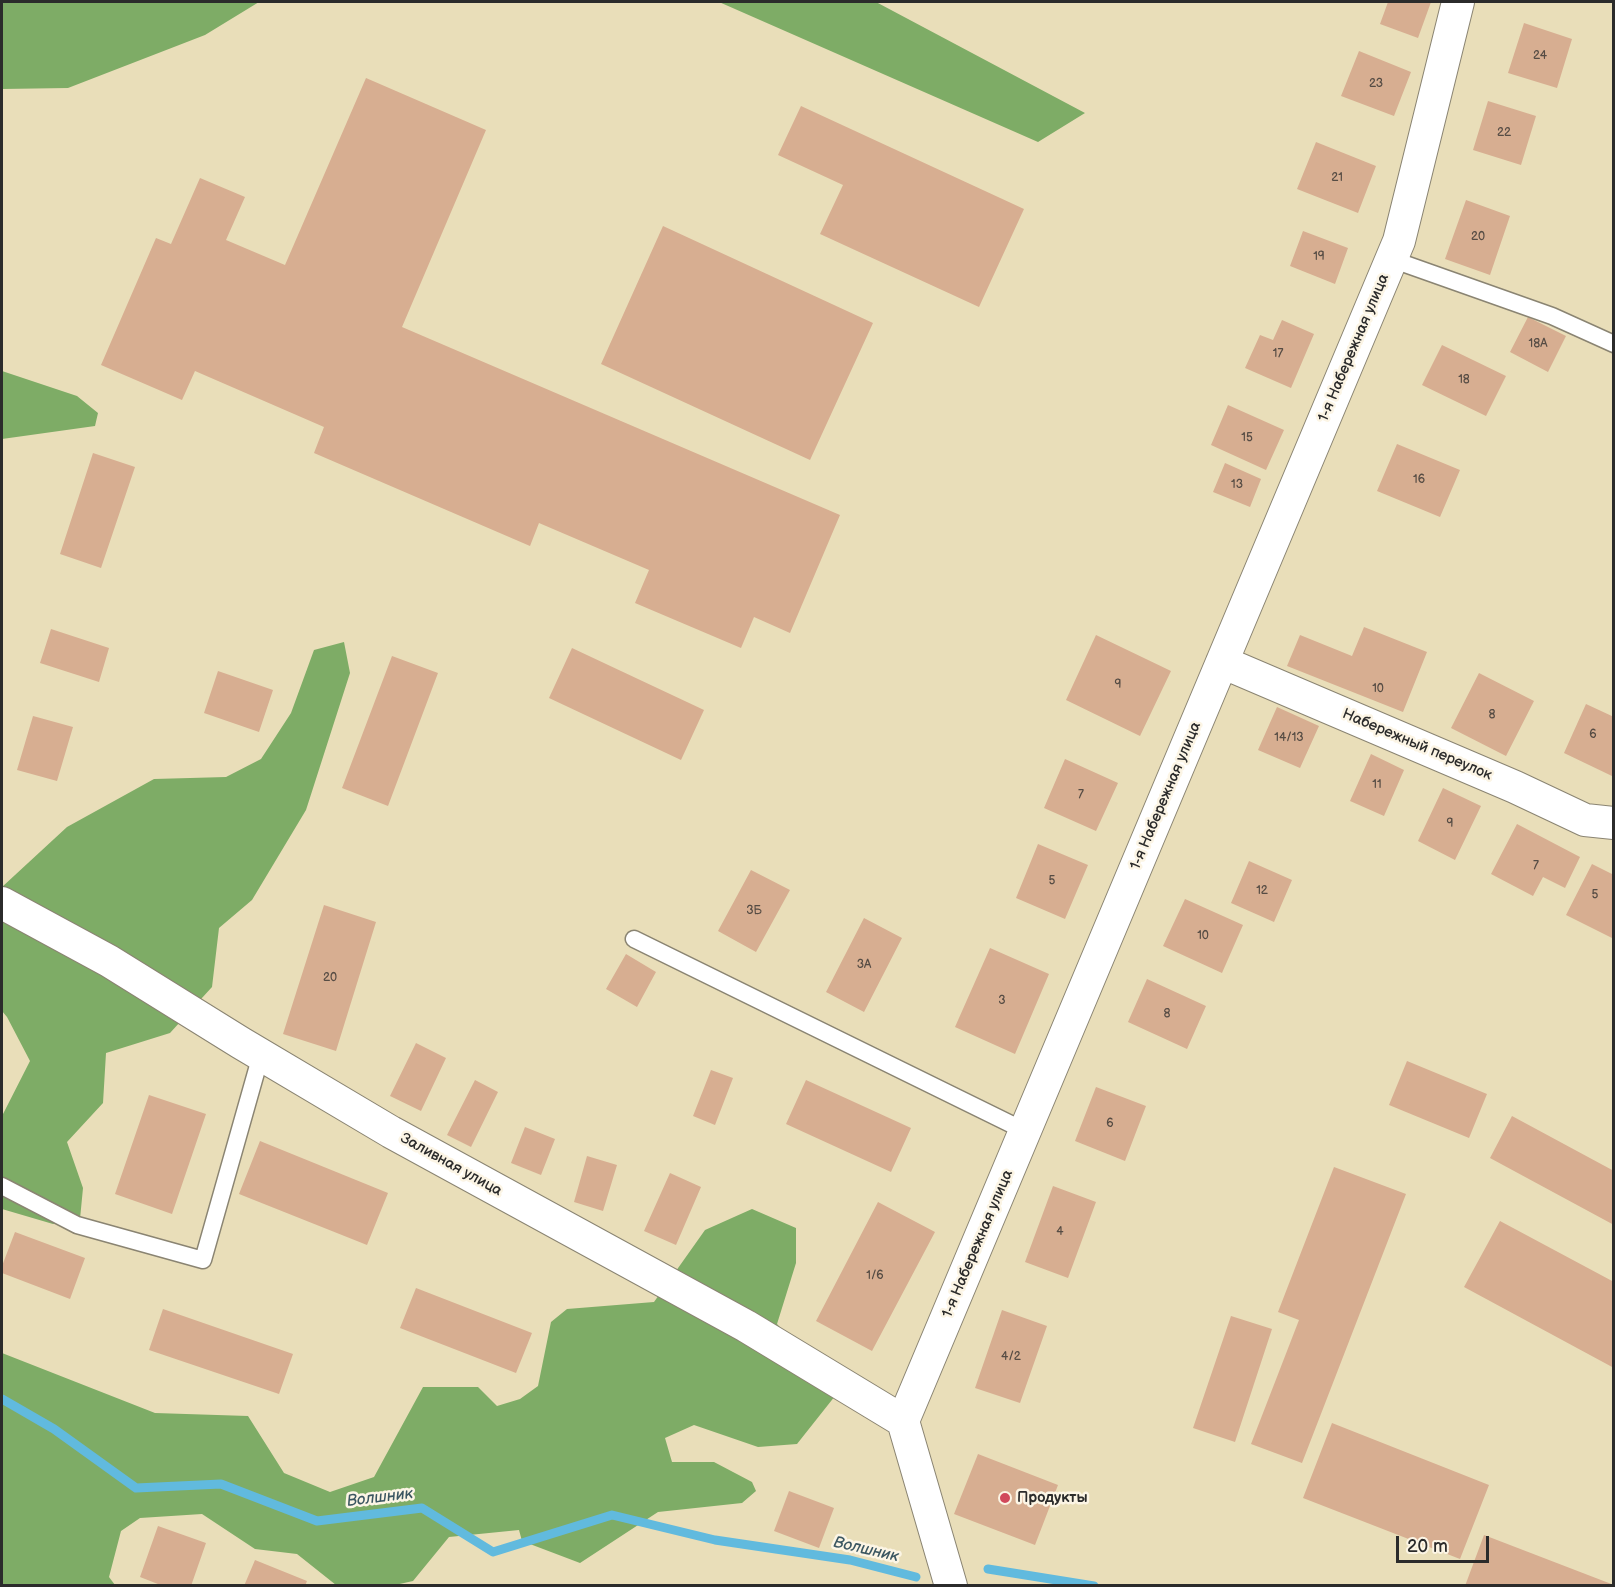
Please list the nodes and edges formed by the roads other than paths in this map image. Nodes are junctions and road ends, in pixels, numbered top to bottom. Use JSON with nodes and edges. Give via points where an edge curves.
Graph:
{"nodes":[{"id":1,"x":1458,"y":2,"type":"edge"},
{"id":2,"x":1391,"y":259,"type":"junction"},
{"id":3,"x":1614,"y":344,"type":"edge"},
{"id":4,"x":1222,"y":662,"type":"junction"},
{"id":5,"x":1614,"y":823,"type":"edge"},
{"id":6,"x":2,"y":903,"type":"edge"},
{"id":7,"x":634,"y":939,"type":"dead end"},
{"id":8,"x":261,"y":1055,"type":"junction"},
{"id":9,"x":1025,"y":1131,"type":"junction"},
{"id":10,"x":2,"y":1186,"type":"edge"},
{"id":11,"x":903,"y":1421,"type":"junction"},
{"id":12,"x":951,"y":1586,"type":"edge"}],
"edges":[{"from":1,"to":2,"type":"street","name":"1-я Набережная улица","via":[[1399,241]]},
{"from":2,"to":3,"type":"lane","via":[[1552,316]]},
{"from":2,"to":4,"type":"street","name":"1-я Набережная улица"},
{"from":4,"to":5,"type":"street","name":"Набережный переулок","via":[[1585,820]]},
{"from":4,"to":9,"type":"street","name":"1-я Набережная улица"},
{"from":6,"to":8,"type":"street","name":"Заливная улица","via":[[109,961]]},
{"from":7,"to":9,"type":"lane"},
{"from":8,"to":10,"type":"lane","via":[[203,1260],[77,1225]]},
{"from":8,"to":11,"type":"street","name":"Заливная улица","via":[[391,1132],[746,1326]]},
{"from":9,"to":11,"type":"street","name":"1-я Набережная улица"},
{"from":11,"to":12,"type":"street"}]}
